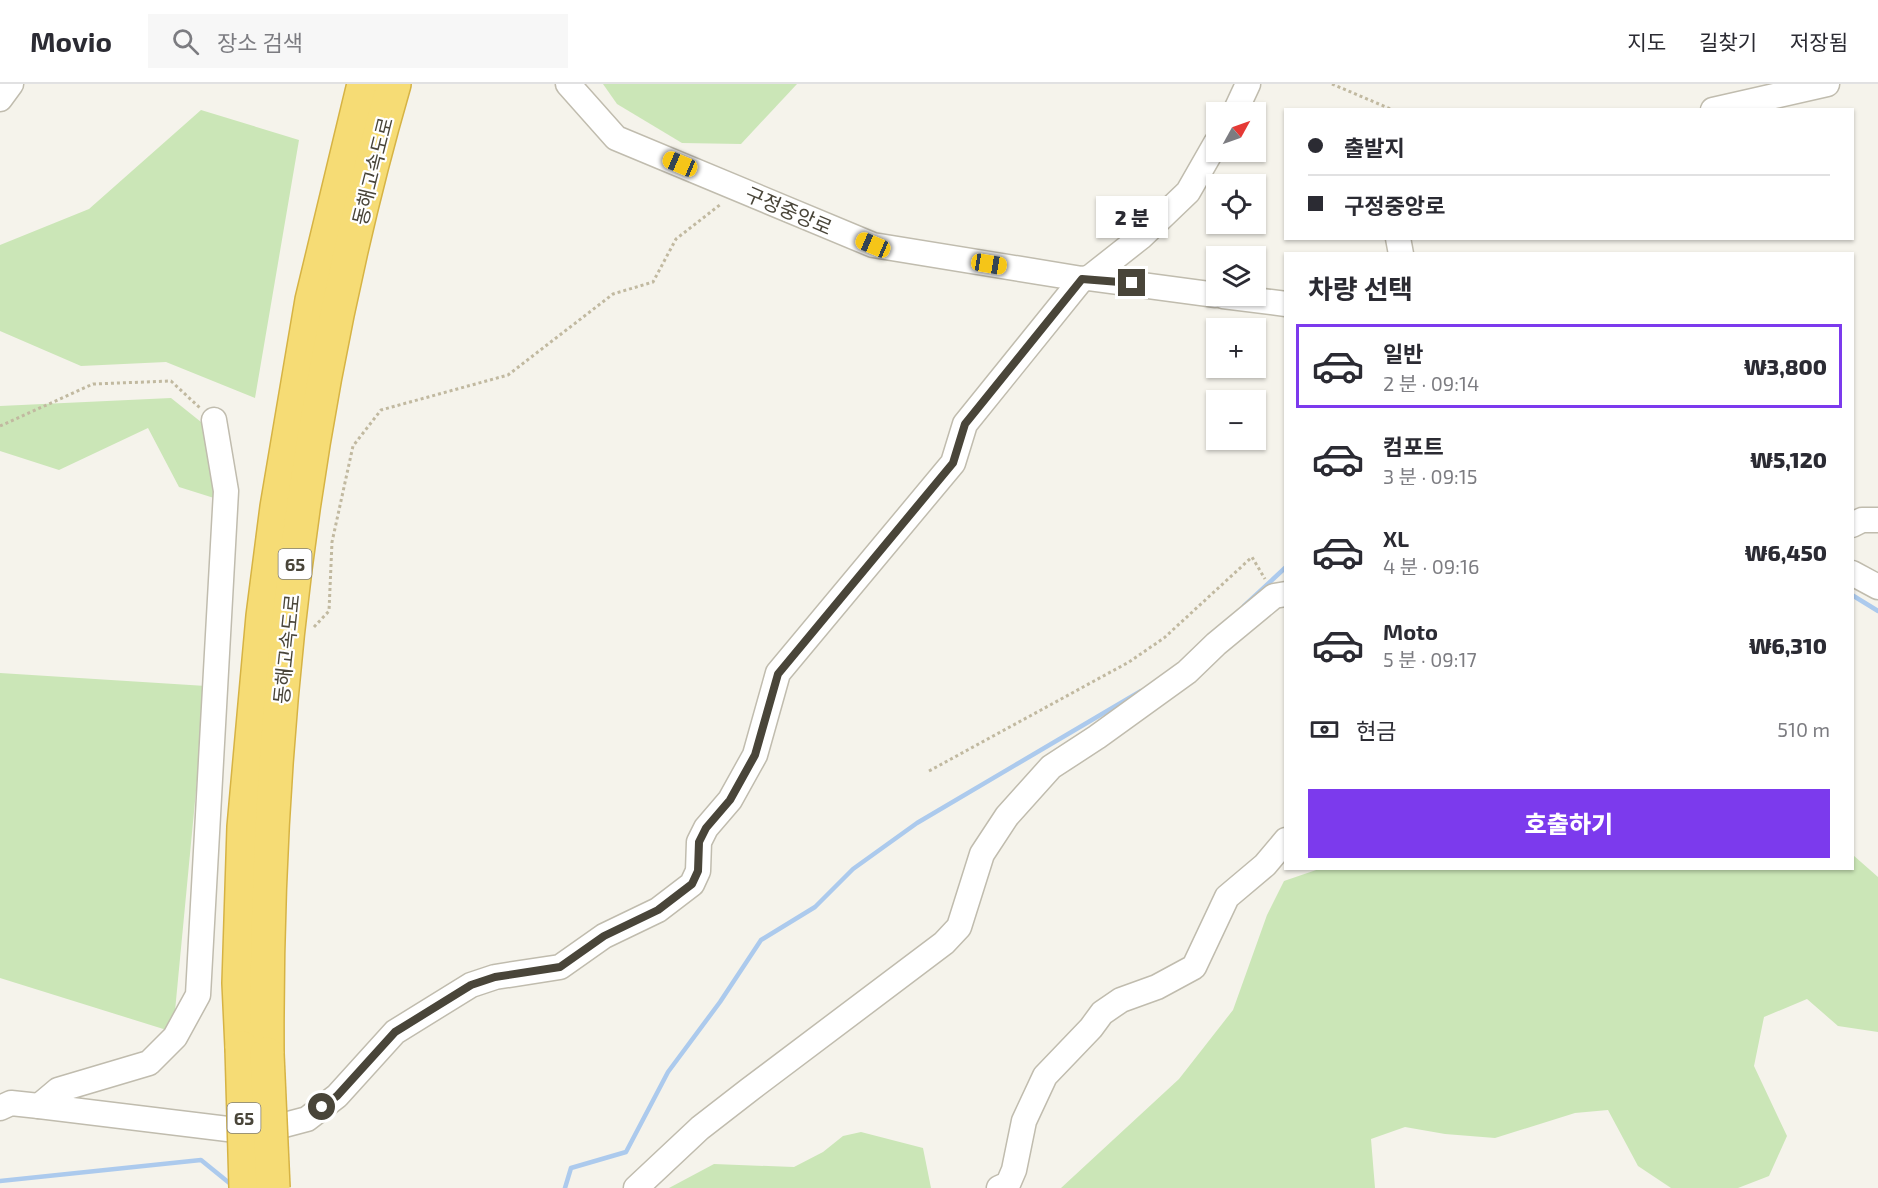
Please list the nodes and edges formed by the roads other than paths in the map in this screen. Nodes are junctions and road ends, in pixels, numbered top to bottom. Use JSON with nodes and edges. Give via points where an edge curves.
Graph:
{"nodes":[{"id":1,"x":11,"y":84,"type":"edge"},
{"id":2,"x":364,"y":84,"type":"edge"},
{"id":3,"x":394,"y":84,"type":"edge"},
{"id":4,"x":568,"y":84,"type":"edge"},
{"id":5,"x":1248,"y":84,"type":"edge"},
{"id":6,"x":1827,"y":84,"type":"edge"},
{"id":7,"x":0,"y":99,"type":"edge"},
{"id":8,"x":1240,"y":102,"type":"edge"},
{"id":9,"x":1722,"y":108,"type":"edge"},
{"id":10,"x":1206,"y":160,"type":"edge"},
{"id":11,"x":1086,"y":278,"type":"junction"},
{"id":12,"x":1206,"y":294,"type":"edge"},
{"id":13,"x":1266,"y":301,"type":"edge"},
{"id":14,"x":1284,"y":304,"type":"edge"},
{"id":15,"x":214,"y":420,"type":"road end"},
{"id":16,"x":1878,"y":520,"type":"edge"},
{"id":17,"x":1854,"y":524,"type":"edge"},
{"id":18,"x":1854,"y":574,"type":"edge"},
{"id":19,"x":1878,"y":587,"type":"edge"},
{"id":20,"x":1276,"y":588,"type":"edge"},
{"id":21,"x":1284,"y":842,"type":"edge"},
{"id":22,"x":254,"y":1051,"type":"junction"},
{"id":23,"x":39,"y":1106,"type":"junction"},
{"id":24,"x":0,"y":1108,"type":"edge"},
{"id":25,"x":246,"y":1188,"type":"edge"},
{"id":26,"x":273,"y":1188,"type":"edge"},
{"id":27,"x":636,"y":1188,"type":"edge"},
{"id":28,"x":999,"y":1188,"type":"edge"}],
"edges":[{"from":1,"to":7,"type":"street"},
{"from":2,"to":22,"type":"highway","name":"동해고속도로","number":"65","via":[[312,300],[273,540],[244,826],[239,983]]},
{"from":3,"to":22,"type":"highway","name":"동해고속도로","number":"65","via":[[329,354],[295,561],[279,712]]},
{"from":4,"to":11,"type":"street","name":"구정중앙로","via":[[616,138],[873,245]]},
{"from":5,"to":8,"type":"street"},
{"from":6,"to":9,"type":"street"},
{"from":10,"to":11,"type":"street","via":[[1188,192],[1141,237]]},
{"from":11,"to":12,"type":"street","name":"구정중앙로"},
{"from":11,"to":23,"type":"street","via":[[965,424],[953,463],[778,674],[755,755],[730,800],[699,842],[698,871],[692,884],[658,910],[604,936],[560,967],[495,977],[471,985],[395,1032],[337,1096],[307,1119],[244,1131]]},
{"from":13,"to":14,"type":"street"},
{"from":15,"to":23,"type":"street","via":[[226,491],[198,995],[175,1037],[149,1063],[58,1090]]},
{"from":16,"to":17,"type":"street"},
{"from":18,"to":19,"type":"street"},
{"from":20,"to":27,"type":"street","via":[[1274,596],[1187,672],[1052,767],[1007,816],[982,854],[959,927],[944,943],[708,1122]]},
{"from":21,"to":28,"type":"street","via":[[1265,865],[1227,897],[1194,967],[1121,1000],[1102,1013],[1045,1076],[1024,1121],[1011,1177],[1008,1184]]},
{"from":22,"to":25,"type":"highway","name":"동해고속도로","number":"65","bridge":true},
{"from":22,"to":26,"type":"highway","name":"동해고속도로","number":"65","bridge":true},
{"from":23,"to":24,"type":"street","via":[[10,1103]]}]}
